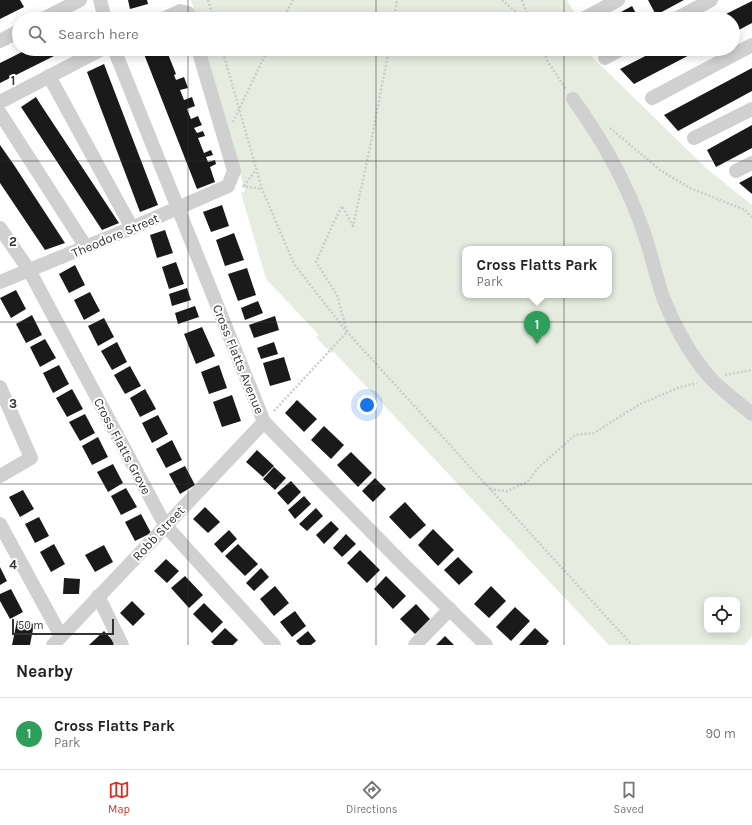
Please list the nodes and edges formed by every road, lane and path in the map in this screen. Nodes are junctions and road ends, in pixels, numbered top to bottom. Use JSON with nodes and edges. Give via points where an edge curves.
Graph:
{"nodes":[{"id":1,"x":80,"y":0,"type":"edge"},
{"id":2,"x":100,"y":0,"type":"edge"},
{"id":3,"x":208,"y":0,"type":"edge"},
{"id":4,"x":293,"y":0,"type":"edge"},
{"id":5,"x":397,"y":0,"type":"edge"},
{"id":6,"x":502,"y":0,"type":"edge"},
{"id":7,"x":522,"y":0,"type":"edge"},
{"id":8,"x":618,"y":0,"type":"edge"},
{"id":9,"x":711,"y":0,"type":"edge"},
{"id":10,"x":57,"y":12,"type":"edge"},
{"id":11,"x":103,"y":12,"type":"edge"},
{"id":12,"x":211,"y":12,"type":"edge"},
{"id":13,"x":287,"y":12,"type":"edge"},
{"id":14,"x":395,"y":12,"type":"edge"},
{"id":15,"x":516,"y":12,"type":"edge"},
{"id":16,"x":526,"y":12,"type":"edge"},
{"id":17,"x":596,"y":12,"type":"edge"},
{"id":18,"x":689,"y":12,"type":"edge"},
{"id":19,"x":12,"y":35,"type":"edge"},
{"id":20,"x":0,"y":41,"type":"edge"},
{"id":21,"x":752,"y":44,"type":"edge"},
{"id":22,"x":740,"y":50,"type":"edge"},
{"id":23,"x":88,"y":56,"type":"edge"},
{"id":24,"x":117,"y":56,"type":"edge"},
{"id":25,"x":200,"y":56,"type":"edge"},
{"id":26,"x":224,"y":56,"type":"edge"},
{"id":27,"x":265,"y":56,"type":"edge"},
{"id":28,"x":387,"y":56,"type":"edge"},
{"id":29,"x":545,"y":56,"type":"edge"},
{"id":30,"x":609,"y":56,"type":"edge"},
{"id":31,"x":730,"y":56,"type":"edge"},
{"id":32,"x":605,"y":58,"type":"dead end"},
{"id":33,"x":49,"y":76,"type":"junction"},
{"id":34,"x":652,"y":98,"type":"dead end"},
{"id":35,"x":573,"y":99,"type":"joint"},
{"id":36,"x":0,"y":102,"type":"edge"},
{"id":37,"x":752,"y":109,"type":"edge"},
{"id":38,"x":239,"y":110,"type":"junction"},
{"id":39,"x":0,"y":113,"type":"edge"},
{"id":40,"x":231,"y":128,"type":"dead end"},
{"id":41,"x":609,"y":128,"type":"dead end"},
{"id":42,"x":694,"y":138,"type":"dead end"},
{"id":43,"x":752,"y":163,"type":"edge"},
{"id":44,"x":256,"y":170,"type":"junction"},
{"id":45,"x":736,"y":171,"type":"dead end"},
{"id":46,"x":228,"y":186,"type":"junction"},
{"id":47,"x":244,"y":186,"type":"junction"},
{"id":48,"x":262,"y":189,"type":"junction"},
{"id":49,"x":178,"y":208,"type":"junction"},
{"id":50,"x":752,"y":217,"type":"edge"},
{"id":51,"x":0,"y":228,"type":"edge"},
{"id":52,"x":132,"y":228,"type":"junction"},
{"id":53,"x":86,"y":247,"type":"junction"},
{"id":54,"x":29,"y":270,"type":"junction"},
{"id":55,"x":0,"y":282,"type":"edge"},
{"id":56,"x":347,"y":332,"type":"junction"},
{"id":57,"x":752,"y":370,"type":"edge"},
{"id":58,"x":710,"y":379,"type":"junction"},
{"id":59,"x":0,"y":387,"type":"edge"},
{"id":60,"x":752,"y":414,"type":"edge"},
{"id":61,"x":264,"y":422,"type":"junction"},
{"id":62,"x":0,"y":476,"type":"edge"},
{"id":63,"x":489,"y":489,"type":"junction"},
{"id":64,"x":0,"y":524,"type":"edge"},
{"id":65,"x":165,"y":525,"type":"junction"},
{"id":66,"x":98,"y":596,"type":"junction"},
{"id":67,"x":450,"y":609,"type":"junction"},
{"id":68,"x":57,"y":640,"type":"edge"},
{"id":69,"x":271,"y":644,"type":"edge"},
{"id":70,"x":122,"y":645,"type":"edge"},
{"id":71,"x":415,"y":645,"type":"edge"},
{"id":72,"x":486,"y":645,"type":"edge"},
{"id":73,"x":632,"y":645,"type":"edge"}],
"edges":[{"from":1,"to":10,"type":"street"},
{"from":2,"to":11,"type":"street"},
{"from":3,"to":12,"type":"path"},
{"from":4,"to":13,"type":"path"},
{"from":5,"to":14,"type":"path"},
{"from":6,"to":15,"type":"path"},
{"from":7,"to":16,"type":"path"},
{"from":8,"to":17,"type":"street"},
{"from":9,"to":18,"type":"street"},
{"from":19,"to":20,"type":"street"},
{"from":21,"to":22,"type":"street"},
{"from":23,"to":33,"type":"street"},
{"from":24,"to":49,"type":"street","name":"Cross Flatts Avenue"},
{"from":25,"to":46,"type":"street","via":[[234,171]]},
{"from":26,"to":38,"type":"path"},
{"from":27,"to":38,"type":"path"},
{"from":28,"to":56,"type":"path","via":[[354,226],[342,206],[316,262],[337,295]]},
{"from":29,"to":35,"type":"path"},
{"from":30,"to":32,"type":"street"},
{"from":31,"to":34,"type":"street"},
{"from":33,"to":36,"type":"street"},
{"from":33,"to":52,"type":"street"},
{"from":35,"to":58,"type":"street","via":[[590,123],[625,187],[643,230],[665,301],[681,337]]},
{"from":37,"to":42,"type":"street"},
{"from":38,"to":40,"type":"path"},
{"from":38,"to":44,"type":"path"},
{"from":39,"to":53,"type":"street"},
{"from":41,"to":50,"type":"path","via":[[660,170],[690,188],[745,210]]},
{"from":43,"to":45,"type":"street"},
{"from":44,"to":47,"type":"path"},
{"from":44,"to":48,"type":"path"},
{"from":46,"to":47,"type":"path"},
{"from":46,"to":49,"type":"street","name":"Theodore Street"},
{"from":47,"to":48,"type":"path"},
{"from":48,"to":56,"type":"path","via":[[294,264]]},
{"from":49,"to":52,"type":"street","name":"Theodore Street"},
{"from":49,"to":61,"type":"street","name":"Cross Flatts Avenue"},
{"from":51,"to":54,"type":"street","name":"Cross Flatts Grove"},
{"from":52,"to":53,"type":"street","name":"Theodore Street"},
{"from":53,"to":54,"type":"street","name":"Theodore Street"},
{"from":54,"to":55,"type":"street","name":"Theodore Street"},
{"from":54,"to":65,"type":"street","name":"Cross Flatts Grove"},
{"from":56,"to":61,"type":"path"},
{"from":56,"to":63,"type":"path"},
{"from":57,"to":58,"type":"path"},
{"from":58,"to":60,"type":"street"},
{"from":58,"to":63,"type":"path","via":[[678,388],[640,404],[594,433],[575,435],[539,467],[527,482],[507,491]]},
{"from":59,"to":62,"type":"street","via":[[31,458]]},
{"from":61,"to":65,"type":"street","name":"Robb Street"},
{"from":61,"to":67,"type":"street","name":"Cross Flatts Avenue"},
{"from":63,"to":73,"type":"path"},
{"from":64,"to":68,"type":"street"},
{"from":65,"to":66,"type":"street","name":"Robb Street"},
{"from":65,"to":69,"type":"street","name":"Cross Flatts Grove"},
{"from":66,"to":68,"type":"street","name":"Robb Street"},
{"from":66,"to":70,"type":"street"},
{"from":67,"to":71,"type":"street"},
{"from":67,"to":72,"type":"street","name":"Cross Flatts Avenue"}]}
